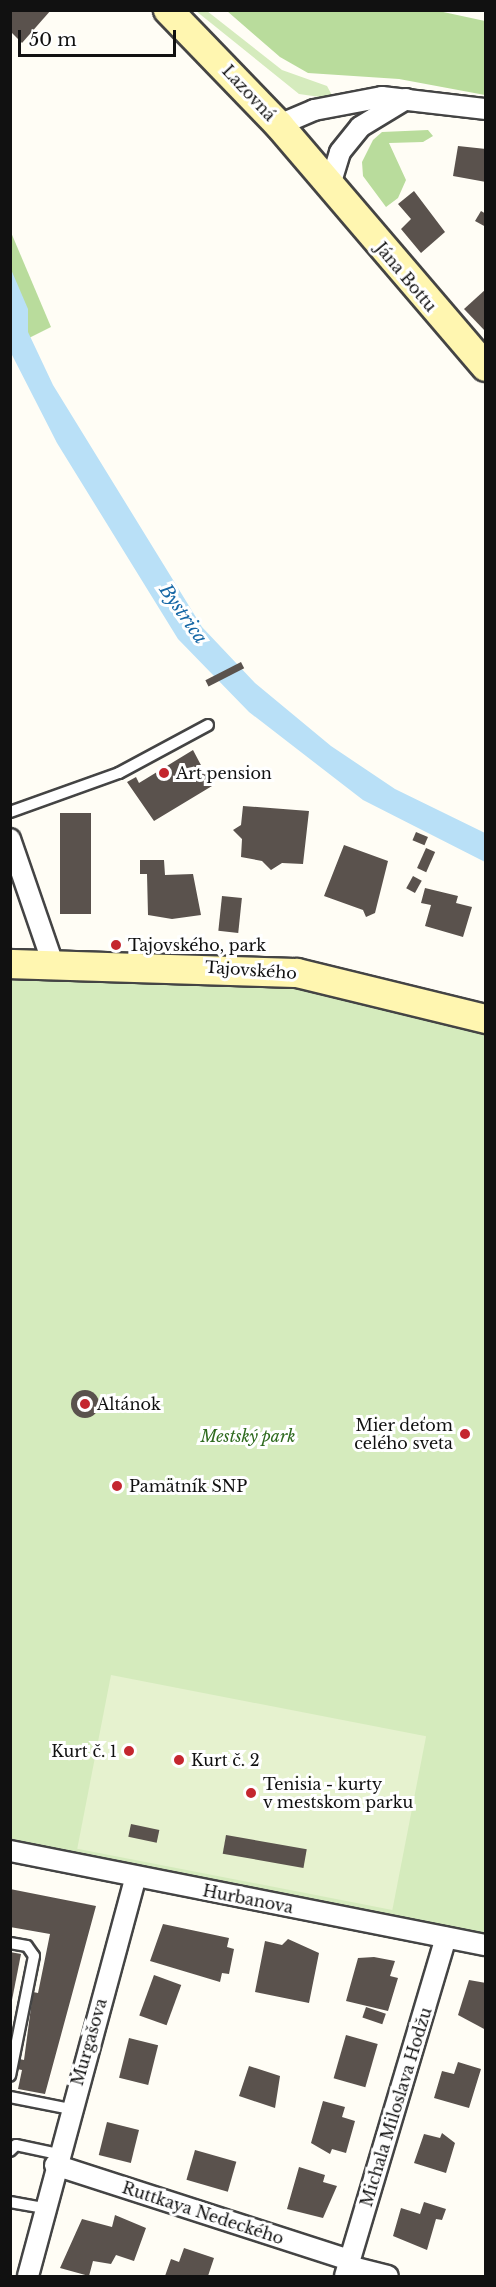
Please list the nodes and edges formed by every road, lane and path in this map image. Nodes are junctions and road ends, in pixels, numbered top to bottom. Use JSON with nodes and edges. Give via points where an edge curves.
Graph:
{"nodes":[{"id":1,"x":168,"y":10,"type":"edge"},
{"id":2,"x":409,"y":98,"type":"junction"},
{"id":3,"x":486,"y":109,"type":"edge"},
{"id":4,"x":279,"y":125,"type":"junction"},
{"id":5,"x":330,"y":185,"type":"junction"},
{"id":6,"x":486,"y":367,"type":"edge"},
{"id":7,"x":208,"y":725,"type":"dead end"},
{"id":8,"x":10,"y":812,"type":"edge"},
{"id":9,"x":10,"y":839,"type":"edge"},
{"id":10,"x":10,"y":964,"type":"edge"},
{"id":11,"x":53,"y":964,"type":"junction"},
{"id":12,"x":486,"y":1019,"type":"edge"},
{"id":13,"x":10,"y":1851,"type":"edge"},
{"id":14,"x":136,"y":1877,"type":"junction"},
{"id":15,"x":447,"y":1938,"type":"junction"},
{"id":16,"x":10,"y":1943,"type":"edge"},
{"id":17,"x":486,"y":1945,"type":"edge"},
{"id":18,"x":10,"y":2076,"type":"edge"},
{"id":19,"x":10,"y":2097,"type":"edge"},
{"id":20,"x":70,"y":2109,"type":"junction"},
{"id":21,"x":10,"y":2151,"type":"edge"},
{"id":22,"x":57,"y":2160,"type":"junction"},
{"id":23,"x":10,"y":2202,"type":"edge"},
{"id":24,"x":44,"y":2208,"type":"junction"},
{"id":25,"x":348,"y":2268,"type":"edge"},
{"id":26,"x":28,"y":2277,"type":"edge"},
{"id":27,"x":388,"y":2277,"type":"edge"}],
"edges":[{"from":1,"to":4,"type":"street","name":"Lazovná"},
{"from":2,"to":3,"type":"street","name":"Lazovná"},
{"from":2,"to":4,"type":"street","name":"Lazovná","via":[[341,104]]},
{"from":2,"to":5,"type":"street","via":[[360,127],[340,152]]},
{"from":4,"to":5,"type":"street","name":"Lazovná"},
{"from":5,"to":6,"type":"street","name":"Jána Bottu","via":[[408,283]]},
{"from":7,"to":8,"type":"lane","via":[[119,773]]},
{"from":9,"to":11,"type":"street"},
{"from":10,"to":11,"type":"street","name":"Tajovského"},
{"from":11,"to":12,"type":"street","name":"Tajovského","via":[[297,973]]},
{"from":13,"to":14,"type":"street","name":"Hurbanova"},
{"from":14,"to":15,"type":"street","name":"Hurbanova"},
{"from":14,"to":20,"type":"street","name":"Murgašova"},
{"from":15,"to":17,"type":"street","name":"Hurbanova"},
{"from":15,"to":25,"type":"street","name":"Michala Miloslava Hodžu"},
{"from":16,"to":18,"type":"lane","via":[[27,1946],[34,1956]]},
{"from":19,"to":20,"type":"lane"},
{"from":20,"to":22,"type":"street","name":"Murgašova"},
{"from":21,"to":22,"type":"lane","via":[[16,2145]]},
{"from":22,"to":24,"type":"street","name":"Murgašova"},
{"from":22,"to":25,"type":"street","name":"Ruttkaya Nedeckého"},
{"from":23,"to":24,"type":"lane"},
{"from":24,"to":26,"type":"street","name":"Murgašova"},
{"from":25,"to":27,"type":"street","name":"Ruttkaya Nedeckého"}]}
